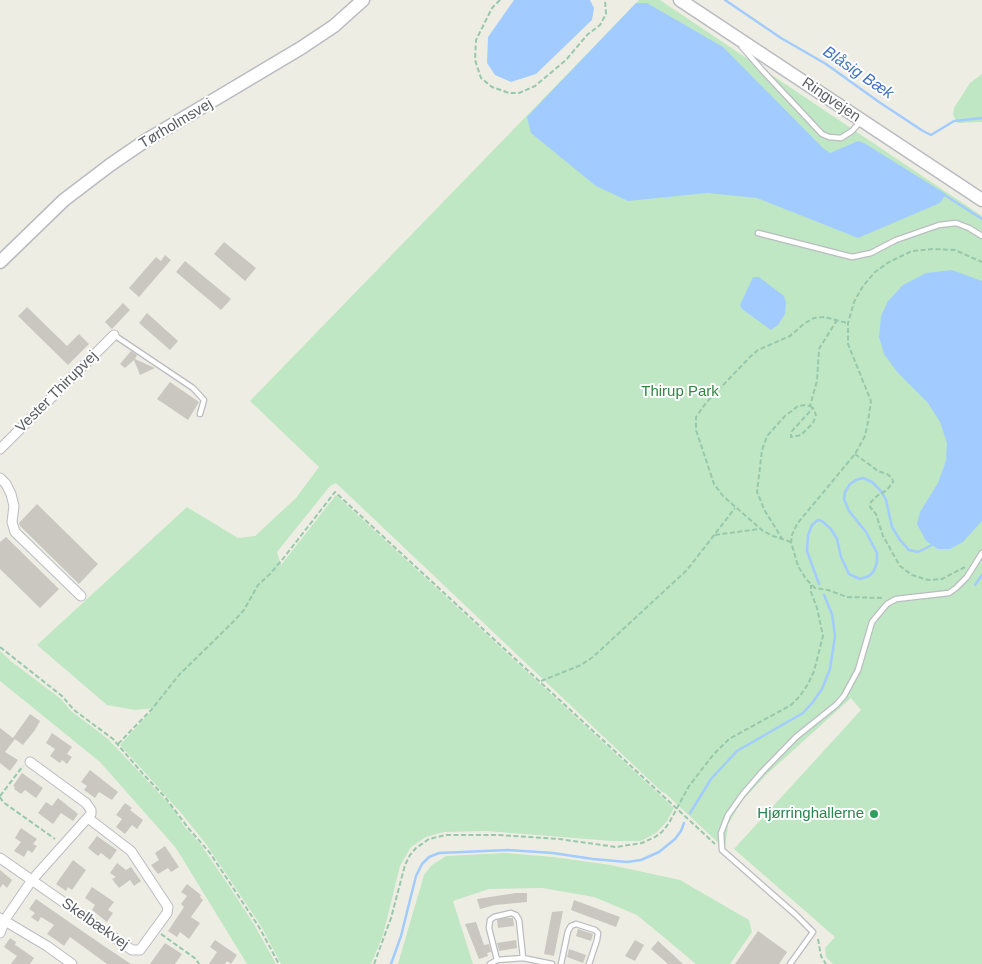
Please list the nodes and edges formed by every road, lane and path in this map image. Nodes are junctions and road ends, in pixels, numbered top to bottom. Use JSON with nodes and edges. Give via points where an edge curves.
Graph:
{"nodes":[{"id":1,"x":363,"y":0,"type":"edge"},
{"id":2,"x":500,"y":0,"type":"edge"},
{"id":3,"x":605,"y":0,"type":"edge"},
{"id":4,"x":680,"y":0,"type":"edge"},
{"id":5,"x":732,"y":35,"type":"junction"},
{"id":6,"x":861,"y":120,"type":"junction"},
{"id":7,"x":982,"y":200,"type":"edge"},
{"id":8,"x":758,"y":233,"type":"dead end"},
{"id":9,"x":982,"y":236,"type":"edge"},
{"id":10,"x":0,"y":262,"type":"edge"},
{"id":11,"x":982,"y":262,"type":"edge"},
{"id":12,"x":837,"y":320,"type":"junction"},
{"id":13,"x":848,"y":323,"type":"junction"},
{"id":14,"x":114,"y":335,"type":"joint"},
{"id":15,"x":811,"y":407,"type":"junction"},
{"id":16,"x":200,"y":414,"type":"dead end"},
{"id":17,"x":0,"y":449,"type":"edge"},
{"id":18,"x":855,"y":454,"type":"junction"},
{"id":19,"x":0,"y":478,"type":"edge"},
{"id":20,"x":735,"y":508,"type":"junction"},
{"id":21,"x":759,"y":528,"type":"junction"},
{"id":22,"x":715,"y":535,"type":"junction"},
{"id":23,"x":783,"y":540,"type":"junction"},
{"id":24,"x":791,"y":542,"type":"junction"},
{"id":25,"x":982,"y":553,"type":"edge"},
{"id":26,"x":975,"y":564,"type":"junction"},
{"id":27,"x":811,"y":585,"type":"junction"},
{"id":28,"x":81,"y":596,"type":"dead end"},
{"id":29,"x":896,"y":599,"type":"junction"},
{"id":30,"x":0,"y":647,"type":"edge"},
{"id":31,"x":541,"y":681,"type":"junction"},
{"id":32,"x":118,"y":744,"type":"junction"},
{"id":33,"x":30,"y":762,"type":"joint"},
{"id":34,"x":0,"y":796,"type":"edge"},
{"id":35,"x":677,"y":809,"type":"junction"},
{"id":36,"x":88,"y":818,"type":"junction"},
{"id":37,"x":63,"y":845,"type":"junction"},
{"id":38,"x":722,"y":850,"type":"junction"},
{"id":39,"x":0,"y":858,"type":"edge"},
{"id":40,"x":32,"y":880,"type":"junction"},
{"id":41,"x":3,"y":919,"type":"edge"},
{"id":42,"x":155,"y":930,"type":"junction"},
{"id":43,"x":813,"y":932,"type":"junction"},
{"id":44,"x":0,"y":933,"type":"edge"},
{"id":45,"x":523,"y":958,"type":"junction"},
{"id":46,"x":497,"y":960,"type":"junction"},
{"id":47,"x":72,"y":964,"type":"edge"},
{"id":48,"x":199,"y":964,"type":"edge"},
{"id":49,"x":279,"y":964,"type":"edge"},
{"id":50,"x":374,"y":964,"type":"edge"},
{"id":51,"x":490,"y":964,"type":"edge"},
{"id":52,"x":552,"y":964,"type":"edge"},
{"id":53,"x":561,"y":964,"type":"edge"},
{"id":54,"x":589,"y":964,"type":"edge"},
{"id":55,"x":790,"y":964,"type":"edge"},
{"id":56,"x":826,"y":964,"type":"edge"}],
"edges":[{"from":1,"to":10,"type":"street","name":"Tørholmsvej","via":[[334,26],[301,48],[110,165],[64,200]]},
{"from":2,"to":3,"type":"path","via":[[492,8],[476,40],[475,60],[482,78],[492,88],[509,93],[519,93],[535,86],[566,60],[600,25],[606,14]]},
{"from":4,"to":5,"type":"street","name":"Ringvejen"},
{"from":5,"to":6,"type":"street","name":"Ringvejen"},
{"from":5,"to":6,"type":"lane","via":[[822,134],[841,138]]},
{"from":6,"to":7,"type":"street","name":"Ringvejen"},
{"from":8,"to":9,"type":"lane","via":[[852,257],[871,253],[896,240],[938,226],[956,223]]},
{"from":11,"to":13,"type":"path","via":[[955,250],[912,251],[875,272],[859,294]]},
{"from":12,"to":13,"type":"path"},
{"from":12,"to":15,"type":"path","via":[[819,349]]},
{"from":12,"to":20,"type":"path","via":[[825,316],[814,318],[790,336],[758,350],[699,411],[696,430],[712,477]]},
{"from":13,"to":18,"type":"path","via":[[848,344],[871,401],[865,436]]},
{"from":14,"to":16,"type":"lane","via":[[193,388],[204,400]]},
{"from":14,"to":17,"type":"street","name":"Vester Thirupvej"},
{"from":15,"to":15,"type":"path","via":[[816,415],[813,424],[802,435],[791,437],[791,432]]},
{"from":15,"to":23,"type":"path","via":[[798,406],[785,416],[767,436],[762,450],[757,492]]},
{"from":18,"to":24,"type":"path","via":[[797,524]]},
{"from":18,"to":26,"type":"path","via":[[892,478],[887,490],[877,496],[870,507],[900,566],[912,576],[928,580],[942,579]]},
{"from":19,"to":28,"type":"street","via":[[11,494],[15,532]]},
{"from":20,"to":21,"type":"path"},
{"from":20,"to":22,"type":"path"},
{"from":21,"to":22,"type":"path"},
{"from":21,"to":23,"type":"path"},
{"from":22,"to":31,"type":"path","via":[[687,570],[593,657]]},
{"from":23,"to":24,"type":"path"},
{"from":24,"to":27,"type":"path","via":[[798,566]]},
{"from":25,"to":26,"type":"lane"},
{"from":26,"to":29,"type":"lane","via":[[967,577],[949,593]]},
{"from":27,"to":29,"type":"path","via":[[846,597]]},
{"from":27,"to":35,"type":"path","via":[[823,636],[808,684],[791,705],[729,739],[689,786]]},
{"from":29,"to":38,"type":"lane","via":[[887,604],[872,622],[858,670],[844,696],[796,737],[762,772],[728,815],[721,833]]},
{"from":30,"to":32,"type":"path"},
{"from":31,"to":32,"type":"path","via":[[335,492],[282,560],[258,585],[234,621],[178,675],[152,709]]},
{"from":31,"to":35,"type":"path"},
{"from":32,"to":49,"type":"path","via":[[210,853]]},
{"from":33,"to":34,"type":"path","via":[[24,765]]},
{"from":33,"to":36,"type":"street","via":[[86,803],[91,810]]},
{"from":34,"to":37,"type":"path","via":[[3,802]]},
{"from":35,"to":38,"type":"path"},
{"from":35,"to":50,"type":"path","via":[[654,838],[616,847],[498,835],[446,835],[429,840],[416,848],[405,865]]},
{"from":36,"to":37,"type":"street"},
{"from":36,"to":42,"type":"street","name":"Skelbækvej","via":[[131,851],[167,905],[167,913]]},
{"from":37,"to":40,"type":"street"},
{"from":38,"to":43,"type":"lane"},
{"from":39,"to":40,"type":"street","name":"Skelbækvej"},
{"from":40,"to":41,"type":"street"},
{"from":40,"to":42,"type":"street","name":"Skelbækvej","via":[[132,950],[140,950]]},
{"from":41,"to":44,"type":"street"},
{"from":41,"to":47,"type":"street"},
{"from":42,"to":48,"type":"path"},
{"from":43,"to":55,"type":"lane"},
{"from":43,"to":56,"type":"path"},
{"from":45,"to":46,"type":"lane"},
{"from":45,"to":46,"type":"lane","via":[[519,920],[511,913],[490,920]]},
{"from":45,"to":52,"type":"lane"},
{"from":46,"to":51,"type":"lane"},
{"from":53,"to":54,"type":"lane","via":[[568,932],[576,924],[598,933]]}]}
